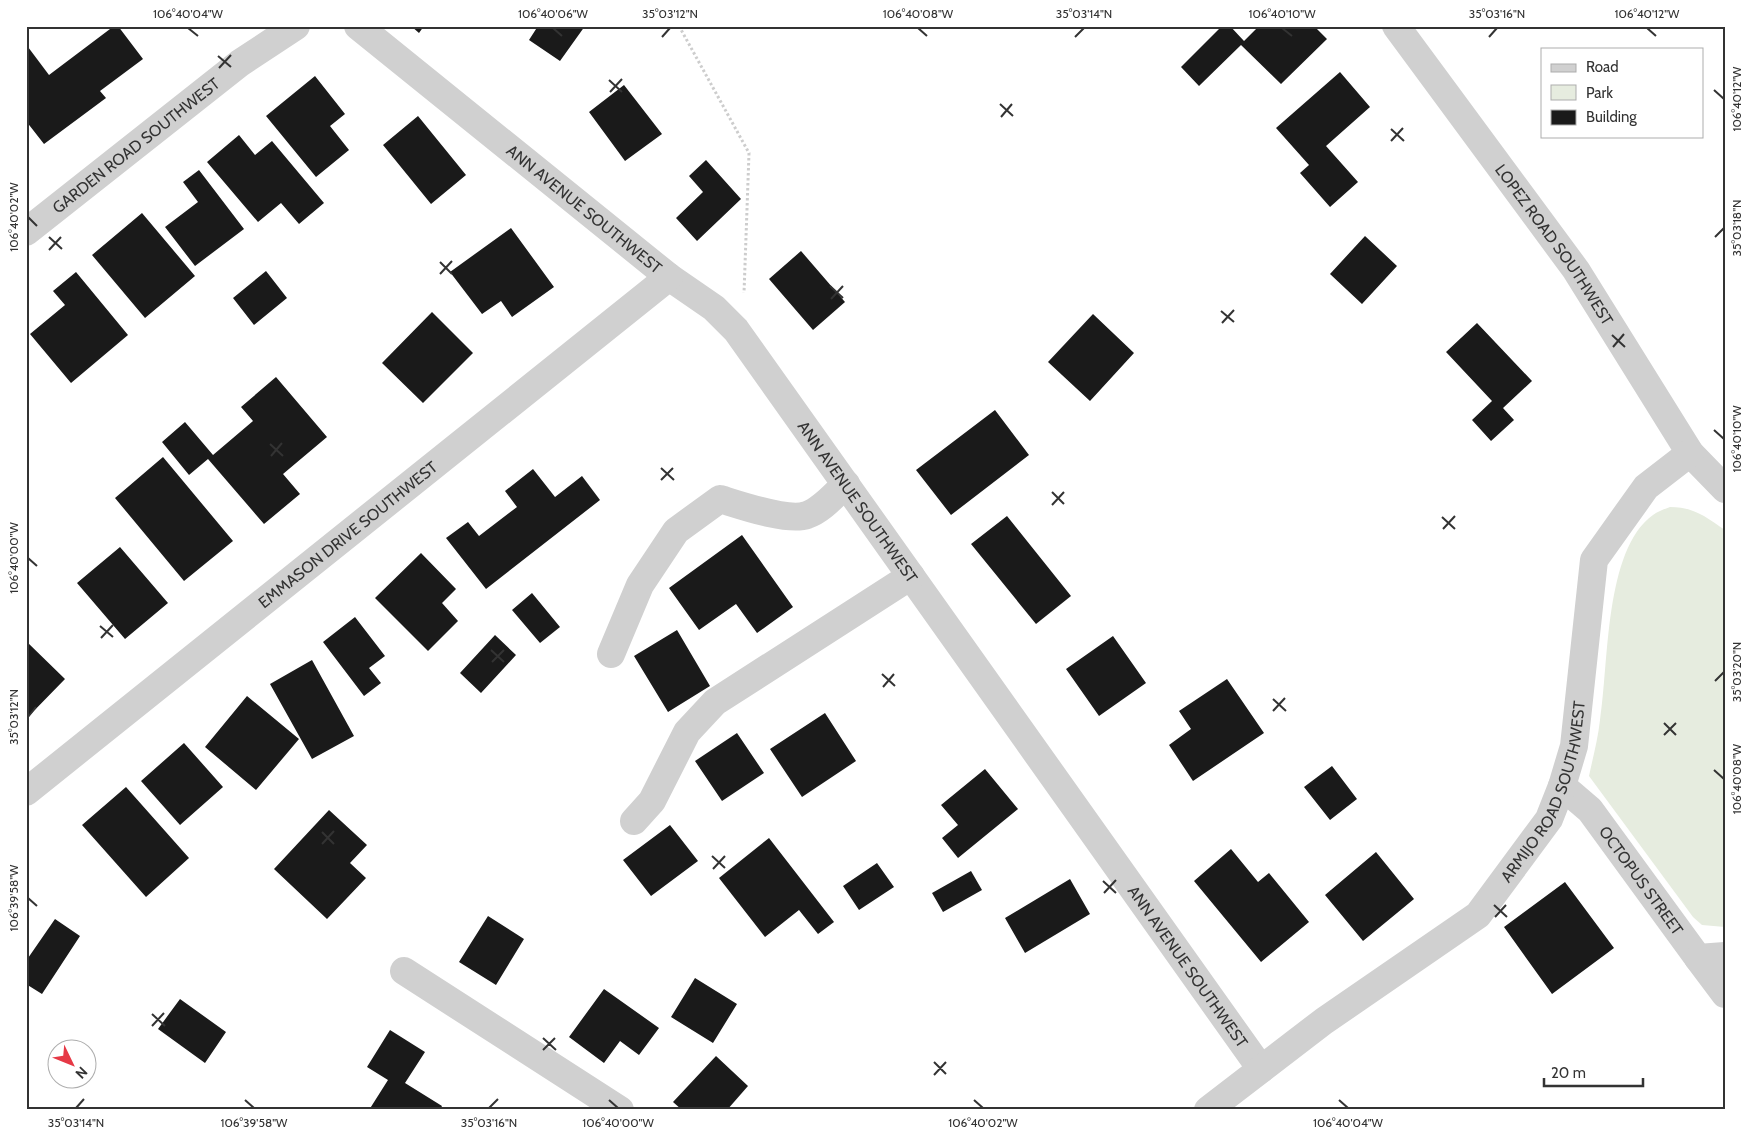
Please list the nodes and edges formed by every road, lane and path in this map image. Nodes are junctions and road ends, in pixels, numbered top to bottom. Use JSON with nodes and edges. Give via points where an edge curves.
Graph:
{"nodes":[{"id":1,"x":296,"y":26,"type":"edge"},
{"id":2,"x":358,"y":26,"type":"edge"},
{"id":3,"x":679,"y":26,"type":"edge"},
{"id":4,"x":1396,"y":26,"type":"edge"},
{"id":5,"x":26,"y":232,"type":"edge"},
{"id":6,"x":669,"y":277,"type":"junction"},
{"id":7,"x":742,"y":339,"type":"junction"},
{"id":8,"x":1690,"y":453,"type":"junction"},
{"id":9,"x":846,"y":484,"type":"junction"},
{"id":10,"x":1725,"y":489,"type":"edge"},
{"id":11,"x":911,"y":576,"type":"junction"},
{"id":12,"x":611,"y":654,"type":"dead end"},
{"id":13,"x":1562,"y":786,"type":"junction"},
{"id":14,"x":26,"y":792,"type":"edge"},
{"id":15,"x":634,"y":822,"type":"dead end"},
{"id":16,"x":1711,"y":957,"type":"edge"},
{"id":17,"x":404,"y":971,"type":"dead end"},
{"id":18,"x":1725,"y":994,"type":"edge"},
{"id":19,"x":1261,"y":1069,"type":"junction"},
{"id":20,"x":620,"y":1110,"type":"edge"},
{"id":21,"x":1208,"y":1110,"type":"edge"}],
"edges":[{"from":1,"to":5,"type":"street","name":"GARDEN ROAD SOUTHWEST","via":[[240,64]]},
{"from":2,"to":6,"type":"street","name":"ANN AVENUE SOUTHWEST"},
{"from":3,"to":7,"type":"path","via":[[749,153]]},
{"from":4,"to":8,"type":"street","name":"LOPEZ ROAD SOUTHWEST","via":[[1576,270]]},
{"from":6,"to":7,"type":"street","name":"ANN AVENUE SOUTHWEST","via":[[714,308]]},
{"from":6,"to":14,"type":"street","name":"EMMASON DRIVE SOUTHWEST"},
{"from":7,"to":9,"type":"street","name":"ANN AVENUE SOUTHWEST"},
{"from":8,"to":10,"type":"street","name":"LOPEZ ROAD SOUTHWEST"},
{"from":8,"to":13,"type":"street","name":"ARMIJO ROAD SOUTHWEST","via":[[1646,487],[1594,560],[1574,746]]},
{"from":9,"to":11,"type":"street","name":"ANN AVENUE SOUTHWEST"},
{"from":9,"to":12,"type":"street","via":[[806,516],[774,515],[720,500],[676,531],[640,585]]},
{"from":11,"to":15,"type":"street","via":[[715,702],[687,732],[652,801]]},
{"from":11,"to":19,"type":"street","name":"ANN AVENUE SOUTHWEST"},
{"from":13,"to":16,"type":"street","name":"OCTOPUS STREET","via":[[1590,810]]},
{"from":13,"to":19,"type":"street","name":"ARMIJO ROAD SOUTHWEST","via":[[1549,819],[1478,915],[1324,1021]]},
{"from":16,"to":18,"type":"street","name":"OCTOPUS STREET"},
{"from":17,"to":20,"type":"street"},
{"from":19,"to":21,"type":"street","name":"ARMIJO ROAD SOUTHWEST"}]}
